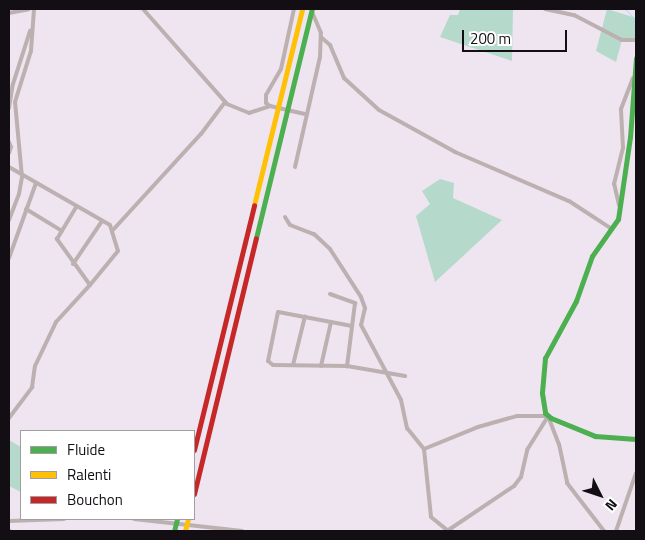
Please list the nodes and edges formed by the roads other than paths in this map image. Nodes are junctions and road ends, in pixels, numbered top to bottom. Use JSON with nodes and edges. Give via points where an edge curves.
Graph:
{"nodes":[{"id":1,"x":29,"y":9,"type":"edge"},
{"id":2,"x":34,"y":9,"type":"edge"},
{"id":3,"x":143,"y":9,"type":"edge"},
{"id":4,"x":294,"y":9,"type":"edge"},
{"id":5,"x":302,"y":9,"type":"edge"},
{"id":6,"x":546,"y":9,"type":"edge"},
{"id":7,"x":312,"y":10,"type":"edge"},
{"id":8,"x":9,"y":13,"type":"edge"},
{"id":9,"x":31,"y":27,"type":"junction"},
{"id":10,"x":322,"y":38,"type":"junction"},
{"id":11,"x":636,"y":40,"type":"edge"},
{"id":12,"x":636,"y":58,"type":"edge"},
{"id":13,"x":634,"y":76,"type":"junction"},
{"id":14,"x":11,"y":85,"type":"edge"},
{"id":15,"x":9,"y":100,"type":"edge"},
{"id":16,"x":225,"y":102,"type":"junction"},
{"id":17,"x":270,"y":106,"type":"junction"},
{"id":18,"x":9,"y":108,"type":"edge"},
{"id":19,"x":277,"y":108,"type":"junction"},
{"id":20,"x":288,"y":110,"type":"junction"},
{"id":21,"x":306,"y":114,"type":"junction"},
{"id":22,"x":9,"y":142,"type":"edge"},
{"id":23,"x":9,"y":153,"type":"edge"},
{"id":24,"x":9,"y":167,"type":"edge"},
{"id":25,"x":295,"y":167,"type":"dead end"},
{"id":26,"x":21,"y":174,"type":"junction"},
{"id":27,"x":36,"y":183,"type":"junction"},
{"id":28,"x":76,"y":207,"type":"junction"},
{"id":29,"x":620,"y":208,"type":"junction"},
{"id":30,"x":26,"y":210,"type":"junction"},
{"id":31,"x":285,"y":216,"type":"dead end"},
{"id":32,"x":9,"y":220,"type":"edge"},
{"id":33,"x":102,"y":221,"type":"junction"},
{"id":34,"x":612,"y":229,"type":"junction"},
{"id":35,"x":62,"y":231,"type":"junction"},
{"id":36,"x":112,"y":231,"type":"junction"},
{"id":37,"x":9,"y":258,"type":"edge"},
{"id":38,"x":73,"y":264,"type":"junction"},
{"id":39,"x":90,"y":285,"type":"junction"},
{"id":40,"x":330,"y":294,"type":"dead end"},
{"id":41,"x":305,"y":316,"type":"junction"},
{"id":42,"x":331,"y":322,"type":"junction"},
{"id":43,"x":352,"y":326,"type":"junction"},
{"id":44,"x":293,"y":365,"type":"junction"},
{"id":45,"x":321,"y":366,"type":"junction"},
{"id":46,"x":347,"y":366,"type":"junction"},
{"id":47,"x":385,"y":372,"type":"junction"},
{"id":48,"x":405,"y":376,"type":"dead end"},
{"id":49,"x":548,"y":416,"type":"junction"},
{"id":50,"x":9,"y":418,"type":"edge"},
{"id":51,"x":636,"y":439,"type":"edge"},
{"id":52,"x":195,"y":446,"type":"edge"},
{"id":53,"x":424,"y":449,"type":"junction"},
{"id":54,"x":636,"y":475,"type":"edge"},
{"id":55,"x":195,"y":490,"type":"edge"},
{"id":56,"x":36,"y":520,"type":"edge"},
{"id":57,"x":156,"y":520,"type":"edge"},
{"id":58,"x":9,"y":521,"type":"edge"},
{"id":59,"x":177,"y":521,"type":"edge"},
{"id":60,"x":187,"y":522,"type":"edge"},
{"id":61,"x":174,"y":531,"type":"edge"},
{"id":62,"x":185,"y":531,"type":"edge"},
{"id":63,"x":242,"y":531,"type":"edge"},
{"id":64,"x":448,"y":531,"type":"edge"},
{"id":65,"x":604,"y":531,"type":"edge"},
{"id":66,"x":616,"y":531,"type":"edge"}],
"edges":[{"from":1,"to":8,"type":"street"},
{"from":2,"to":9,"type":"street"},
{"from":3,"to":16,"type":"street","via":[[166,31],[175,47]]},
{"from":4,"to":17,"type":"street","via":[[281,69],[266,95]]},
{"from":5,"to":19,"type":"main road"},
{"from":6,"to":11,"type":"street","via":[[574,15],[622,40]]},
{"from":7,"to":10,"type":"street"},
{"from":7,"to":20,"type":"main road"},
{"from":9,"to":14,"type":"street"},
{"from":9,"to":26,"type":"street","via":[[31,50],[15,102]]},
{"from":10,"to":21,"type":"street"},
{"from":10,"to":34,"type":"street","via":[[334,52],[344,78],[380,110],[456,152],[569,201]]},
{"from":12,"to":13,"type":"main road"},
{"from":13,"to":29,"type":"main road"},
{"from":13,"to":29,"type":"street","via":[[621,109],[623,148],[614,184]]},
{"from":14,"to":15,"type":"street"},
{"from":15,"to":18,"type":"street"},
{"from":16,"to":17,"type":"street","via":[[249,113]]},
{"from":16,"to":36,"type":"street","via":[[205,130]]},
{"from":17,"to":19,"type":"street"},
{"from":19,"to":20,"type":"street"},
{"from":19,"to":52,"type":"main road"},
{"from":20,"to":21,"type":"street"},
{"from":20,"to":55,"type":"main road"},
{"from":21,"to":25,"type":"street"},
{"from":22,"to":23,"type":"street"},
{"from":24,"to":26,"type":"street"},
{"from":26,"to":27,"type":"street"},
{"from":26,"to":32,"type":"street","via":[[19,194]]},
{"from":27,"to":28,"type":"street"},
{"from":27,"to":30,"type":"street"},
{"from":28,"to":33,"type":"street"},
{"from":28,"to":35,"type":"street"},
{"from":29,"to":34,"type":"main road"},
{"from":30,"to":35,"type":"street"},
{"from":30,"to":37,"type":"street"},
{"from":31,"to":47,"type":"street","via":[[290,225],[314,234],[330,249],[361,297],[365,308],[361,325]]},
{"from":33,"to":36,"type":"street","via":[[110,225]]},
{"from":33,"to":38,"type":"street"},
{"from":34,"to":49,"type":"main road","via":[[592,256],[576,301],[545,358],[542,393]]},
{"from":35,"to":38,"type":"street","via":[[57,238]]},
{"from":36,"to":39,"type":"street","via":[[118,251]]},
{"from":38,"to":39,"type":"street"},
{"from":39,"to":50,"type":"street","via":[[56,322],[35,366],[32,387]]},
{"from":40,"to":43,"type":"street","via":[[355,303]]},
{"from":41,"to":42,"type":"street"},
{"from":41,"to":44,"type":"street"},
{"from":41,"to":44,"type":"street","via":[[281,311],[276,315],[268,361],[272,365]]},
{"from":42,"to":43,"type":"street"},
{"from":42,"to":45,"type":"street"},
{"from":43,"to":46,"type":"street"},
{"from":44,"to":45,"type":"street"},
{"from":45,"to":46,"type":"street"},
{"from":46,"to":47,"type":"street"},
{"from":47,"to":48,"type":"street"},
{"from":47,"to":53,"type":"street","via":[[401,400],[407,428]]},
{"from":49,"to":51,"type":"main road","via":[[595,436]]},
{"from":49,"to":53,"type":"street","via":[[518,416],[478,427]]},
{"from":49,"to":64,"type":"street","via":[[527,450],[521,477],[514,486]]},
{"from":49,"to":65,"type":"street","via":[[559,444],[562,471]]},
{"from":53,"to":64,"type":"street","via":[[431,518]]},
{"from":54,"to":66,"type":"street"},
{"from":56,"to":58,"type":"street"},
{"from":57,"to":59,"type":"street"},
{"from":59,"to":60,"type":"street"},
{"from":59,"to":61,"type":"main road"},
{"from":60,"to":62,"type":"main road"},
{"from":60,"to":63,"type":"street"}]}
